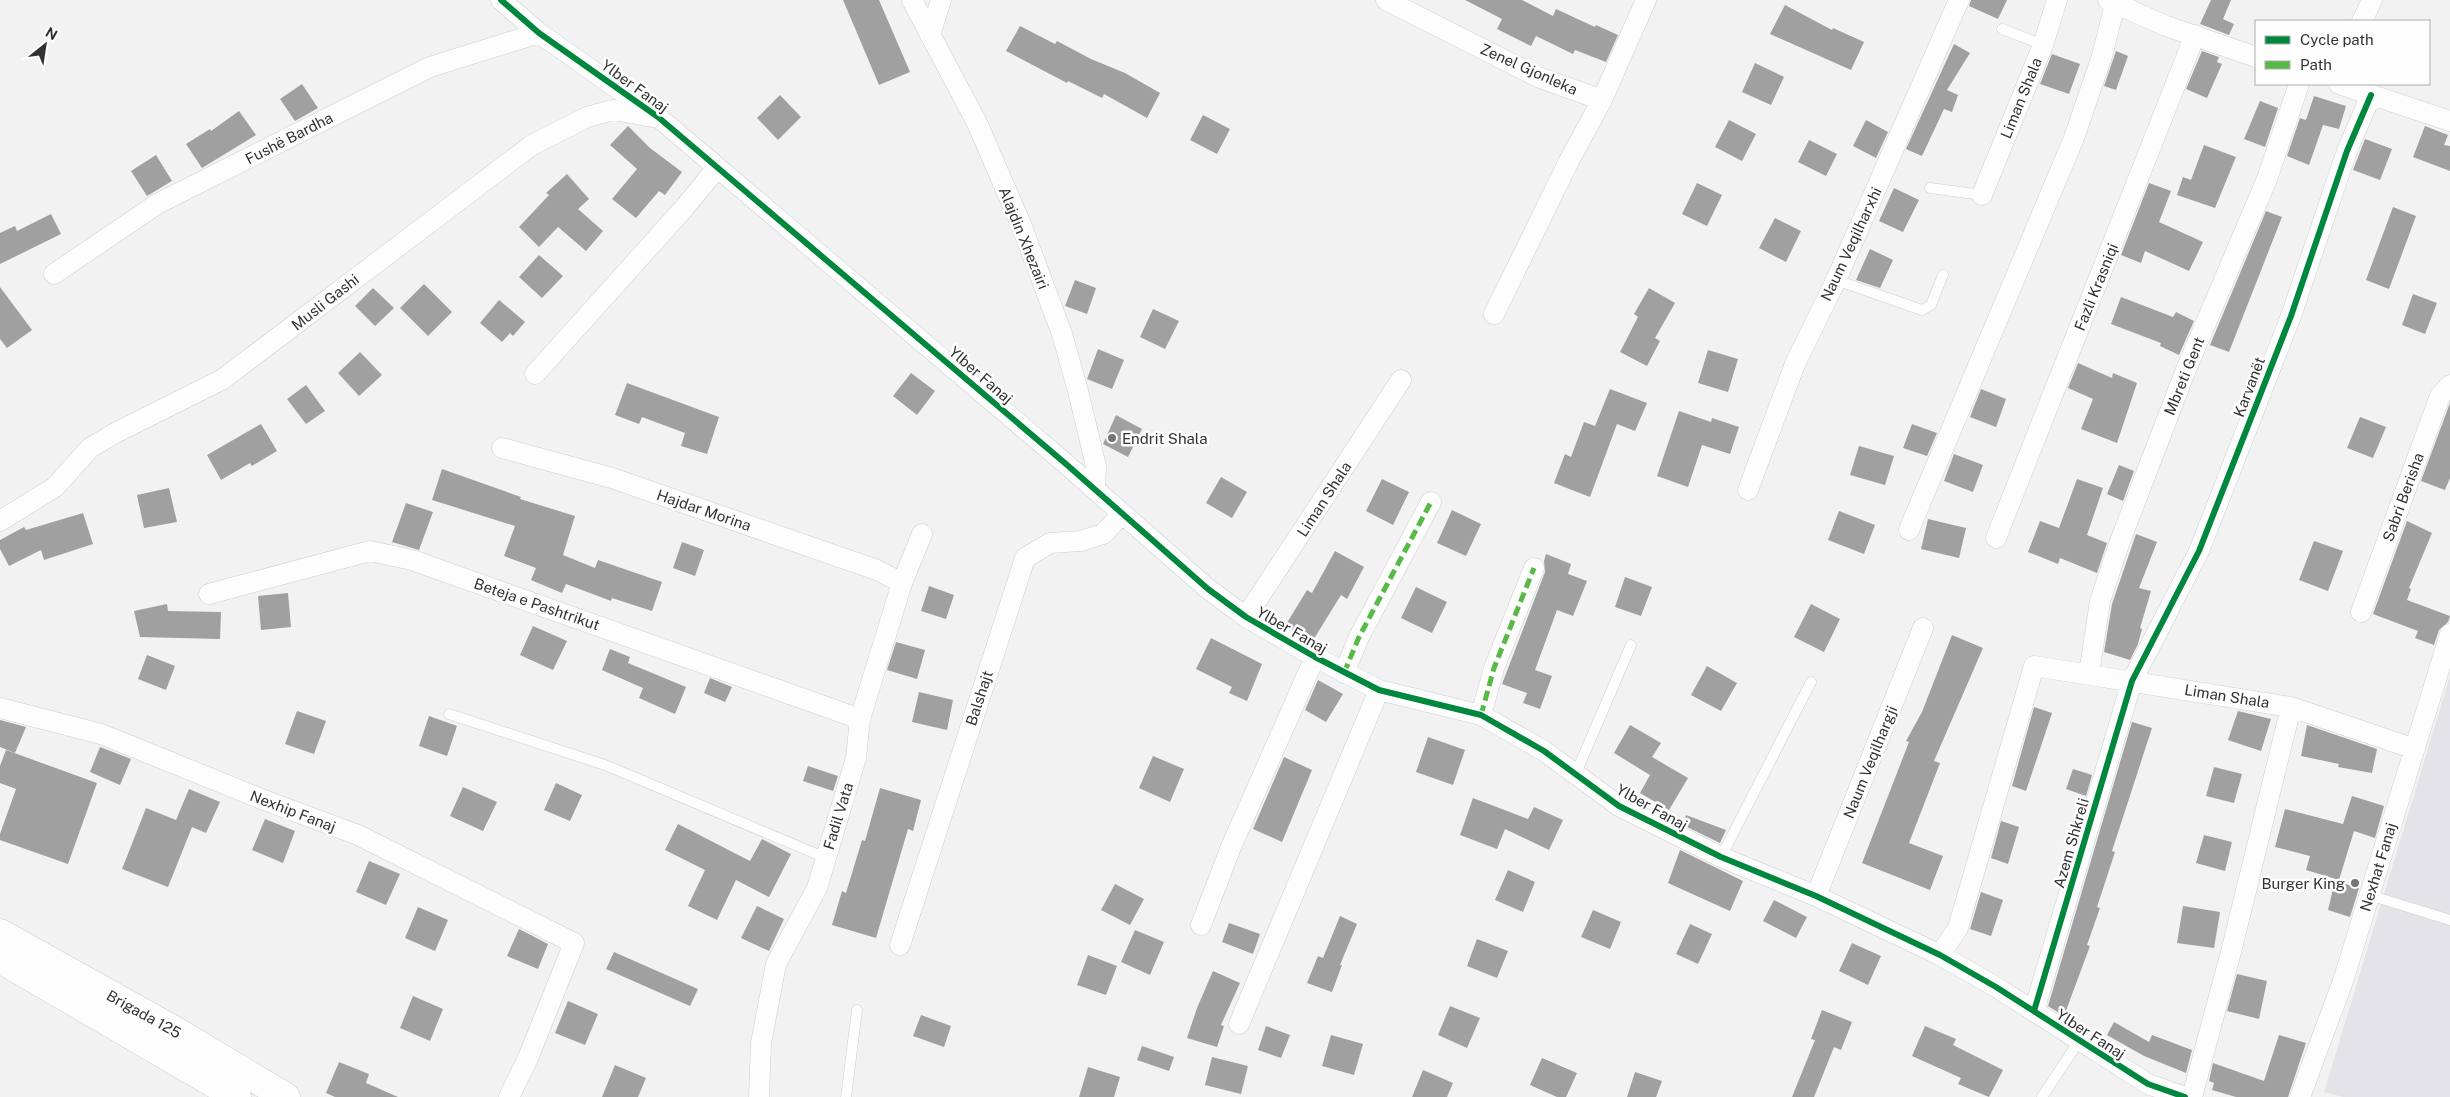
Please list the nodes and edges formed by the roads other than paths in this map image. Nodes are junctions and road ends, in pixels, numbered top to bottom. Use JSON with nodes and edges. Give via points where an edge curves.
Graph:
{"nodes":[{"id":1,"x":501,"y":0,"type":"edge"},
{"id":2,"x":912,"y":0,"type":"edge"},
{"id":3,"x":941,"y":0,"type":"edge"},
{"id":4,"x":1386,"y":0,"type":"edge"},
{"id":5,"x":1646,"y":0,"type":"edge"},
{"id":6,"x":1959,"y":0,"type":"edge"},
{"id":7,"x":2057,"y":0,"type":"edge"},
{"id":8,"x":2372,"y":0,"type":"edge"},
{"id":9,"x":2113,"y":1,"type":"edge"},
{"id":10,"x":2362,"y":20,"type":"edge"},
{"id":11,"x":2002,"y":29,"type":"dead end"},
{"id":12,"x":539,"y":33,"type":"junction"},
{"id":13,"x":930,"y":35,"type":"junction"},
{"id":14,"x":2195,"y":36,"type":"junction"},
{"id":15,"x":2043,"y":45,"type":"junction"},
{"id":16,"x":2255,"y":57,"type":"edge"},
{"id":17,"x":2299,"y":85,"type":"edge"},
{"id":18,"x":2342,"y":85,"type":"edge"},
{"id":19,"x":2371,"y":95,"type":"junction"},
{"id":20,"x":1602,"y":100,"type":"junction"},
{"id":21,"x":658,"y":118,"type":"junction"},
{"id":22,"x":2450,"y":121,"type":"edge"},
{"id":23,"x":717,"y":168,"type":"junction"},
{"id":24,"x":1930,"y":188,"type":"dead end"},
{"id":25,"x":1982,"y":195,"type":"joint"},
{"id":26,"x":54,"y":274,"type":"dead end"},
{"id":27,"x":1944,"y":275,"type":"dead end"},
{"id":28,"x":1836,"y":280,"type":"junction"},
{"id":29,"x":1494,"y":314,"type":"dead end"},
{"id":30,"x":535,"y":374,"type":"dead end"},
{"id":31,"x":1401,"y":380,"type":"dead end"},
{"id":32,"x":2450,"y":384,"type":"edge"},
{"id":33,"x":502,"y":448,"type":"dead end"},
{"id":34,"x":1095,"y":490,"type":"junction"},
{"id":35,"x":1748,"y":490,"type":"dead end"},
{"id":36,"x":1431,"y":502,"type":"dead end"},
{"id":37,"x":1122,"y":514,"type":"junction"},
{"id":38,"x":0,"y":521,"type":"edge"},
{"id":39,"x":1909,"y":530,"type":"dead end"},
{"id":40,"x":922,"y":534,"type":"dead end"},
{"id":41,"x":1996,"y":538,"type":"dead end"},
{"id":42,"x":1534,"y":568,"type":"dead end"},
{"id":43,"x":902,"y":583,"type":"junction"},
{"id":44,"x":209,"y":594,"type":"dead end"},
{"id":45,"x":2361,"y":612,"type":"dead end"},
{"id":46,"x":1246,"y":617,"type":"junction"},
{"id":47,"x":1923,"y":628,"type":"dead end"},
{"id":48,"x":2450,"y":634,"type":"edge"},
{"id":49,"x":1631,"y":645,"type":"dead end"},
{"id":50,"x":1314,"y":658,"type":"junction"},
{"id":51,"x":1344,"y":673,"type":"junction"},
{"id":52,"x":2089,"y":674,"type":"junction"},
{"id":53,"x":2132,"y":681,"type":"junction"},
{"id":54,"x":1811,"y":682,"type":"dead end"},
{"id":55,"x":1380,"y":690,"type":"junction"},
{"id":56,"x":2292,"y":707,"type":"junction"},
{"id":57,"x":0,"y":708,"type":"edge"},
{"id":58,"x":449,"y":714,"type":"dead end"},
{"id":59,"x":1481,"y":715,"type":"junction"},
{"id":60,"x":860,"y":719,"type":"junction"},
{"id":61,"x":2415,"y":749,"type":"junction"},
{"id":62,"x":1576,"y":773,"type":"junction"},
{"id":63,"x":1720,"y":856,"type":"junction"},
{"id":64,"x":826,"y":858,"type":"junction"},
{"id":65,"x":2370,"y":895,"type":"junction"},
{"id":66,"x":1816,"y":896,"type":"junction"},
{"id":67,"x":2450,"y":920,"type":"edge"},
{"id":68,"x":1201,"y":925,"type":"dead end"},
{"id":69,"x":0,"y":933,"type":"edge"},
{"id":70,"x":900,"y":945,"type":"dead end"},
{"id":71,"x":1940,"y":955,"type":"junction"},
{"id":72,"x":0,"y":958,"type":"edge"},
{"id":73,"x":857,"y":1010,"type":"dead end"},
{"id":74,"x":2034,"y":1011,"type":"junction"},
{"id":75,"x":1239,"y":1024,"type":"dead end"},
{"id":76,"x":2079,"y":1040,"type":"junction"},
{"id":77,"x":237,"y":1097,"type":"edge"},
{"id":78,"x":286,"y":1097,"type":"edge"},
{"id":79,"x":509,"y":1097,"type":"edge"},
{"id":80,"x":759,"y":1097,"type":"edge"},
{"id":81,"x":846,"y":1097,"type":"edge"},
{"id":82,"x":2042,"y":1097,"type":"edge"},
{"id":83,"x":2185,"y":1097,"type":"edge"},
{"id":84,"x":2192,"y":1097,"type":"edge"},
{"id":85,"x":2300,"y":1097,"type":"edge"}],
"edges":[{"from":1,"to":12,"type":"street","name":"Ylber Fanaj"},
{"from":2,"to":13,"type":"street","name":"Alajdin Xhezairi"},
{"from":3,"to":13,"type":"street"},
{"from":4,"to":20,"type":"street","name":"Zenel Gjonleka","via":[[1538,76]]},
{"from":5,"to":20,"type":"street"},
{"from":6,"to":28,"type":"street","name":"Naum Veqilharxhi"},
{"from":7,"to":15,"type":"street","name":"Liman Shala"},
{"from":8,"to":10,"type":"street"},
{"from":9,"to":14,"type":"street"},
{"from":9,"to":39,"type":"street","via":[[2102,56],[2074,138]]},
{"from":11,"to":15,"type":"lane"},
{"from":12,"to":21,"type":"street","name":"Ylber Fanaj"},
{"from":12,"to":26,"type":"street","name":"Fushë Bardha","via":[[430,67],[157,204]]},
{"from":13,"to":34,"type":"street","name":"Alajdin Xhezairi","via":[[978,125],[1022,227],[1062,334],[1094,457]]},
{"from":14,"to":16,"type":"street"},
{"from":14,"to":41,"type":"street","name":"Fazli Krasniqi"},
{"from":15,"to":25,"type":"street","name":"Liman Shala"},
{"from":17,"to":52,"type":"street","name":"Mbreti Gent","via":[[2267,179],[2185,372],[2119,544],[2100,601]]},
{"from":18,"to":19,"type":"street"},
{"from":19,"to":22,"type":"street"},
{"from":19,"to":53,"type":"street","name":"Karvanët","via":[[2348,151],[2291,316],[2199,550]]},
{"from":20,"to":29,"type":"street"},
{"from":21,"to":23,"type":"street","name":"Ylber Fanaj"},
{"from":21,"to":38,"type":"street","name":"Musli Gashi","via":[[613,110],[587,117],[532,145],[223,379],[90,448],[55,487]]},
{"from":23,"to":30,"type":"street","via":[[685,208]]},
{"from":23,"to":34,"type":"street","name":"Ylber Fanaj"},
{"from":24,"to":25,"type":"lane"},
{"from":27,"to":28,"type":"lane","via":[[1931,305],[1922,310]]},
{"from":28,"to":35,"type":"street","name":"Naum Veqilharxhi","via":[[1795,364]]},
{"from":31,"to":46,"type":"street","name":"Liman Shala"},
{"from":32,"to":45,"type":"street","name":"Sabri Berisha","via":[[2440,396]]},
{"from":33,"to":43,"type":"street","name":"Hajdar Morina","via":[[612,478],[877,570]]},
{"from":34,"to":37,"type":"street","name":"Ylber Fanaj"},
{"from":36,"to":51,"type":"street","via":[[1359,637]]},
{"from":37,"to":46,"type":"street","name":"Ylber Fanaj","via":[[1208,589]]},
{"from":37,"to":70,"type":"street","name":"Balshajt","via":[[1103,534],[1081,541],[1050,542],[1025,558]]},
{"from":40,"to":43,"type":"street","name":"Fadil Vata"},
{"from":42,"to":59,"type":"street","via":[[1494,668]]},
{"from":43,"to":60,"type":"street","name":"Fadil Vata"},
{"from":44,"to":60,"type":"street","name":"Beteja e Pashtrikut","via":[[370,552],[412,560]]},
{"from":46,"to":50,"type":"street","name":"Ylber Fanaj"},
{"from":47,"to":66,"type":"street","name":"Naum Veqilhargji"},
{"from":48,"to":61,"type":"street","name":"Nexhat Fanaj"},
{"from":49,"to":62,"type":"lane"},
{"from":50,"to":51,"type":"street","name":"Ylber Fanaj"},
{"from":50,"to":68,"type":"street","name":"Ylber Fanaj","via":[[1231,847]]},
{"from":51,"to":55,"type":"street","name":"Ylber Fanaj"},
{"from":52,"to":53,"type":"street","name":"Liman Shala"},
{"from":52,"to":71,"type":"street","name":"Liman Shala","via":[[2034,666],[1958,928]]},
{"from":53,"to":56,"type":"street","name":"Liman Shala"},
{"from":53,"to":74,"type":"street","name":"Azem Shkreli"},
{"from":54,"to":63,"type":"lane"},
{"from":55,"to":59,"type":"street","name":"Ylber Fanaj"},
{"from":55,"to":75,"type":"street"},
{"from":56,"to":61,"type":"street","name":"Liman Shala"},
{"from":56,"to":84,"type":"street"},
{"from":57,"to":79,"type":"street","name":"Nexhip Fanaj","via":[[101,734],[358,835],[574,942]]},
{"from":58,"to":64,"type":"lane","via":[[605,765]]},
{"from":59,"to":62,"type":"street","name":"Ylber Fanaj"},
{"from":60,"to":64,"type":"street","name":"Fadil Vata","via":[[856,758]]},
{"from":61,"to":65,"type":"street","name":"Nexhat Fanaj"},
{"from":62,"to":63,"type":"street","name":"Ylber Fanaj","via":[[1619,806]]},
{"from":63,"to":66,"type":"street","name":"Ylber Fanaj"},
{"from":64,"to":80,"type":"street","name":"Fadil Vata","via":[[817,888],[776,964],[761,1043]]},
{"from":65,"to":67,"type":"lane"},
{"from":65,"to":85,"type":"street","name":"Nexhat Fanaj","via":[[2343,981]]},
{"from":66,"to":71,"type":"street","name":"Ylber Fanaj"},
{"from":69,"to":78,"type":"main road","name":"Brigada 125"},
{"from":71,"to":74,"type":"street","name":"Ylber Fanaj"},
{"from":72,"to":77,"type":"main road","name":"Brigada 125"},
{"from":73,"to":81,"type":"lane"},
{"from":74,"to":76,"type":"street","name":"Ylber Fanaj"},
{"from":76,"to":82,"type":"lane"},
{"from":76,"to":83,"type":"street","name":"Ylber Fanaj","via":[[2148,1084]]}]}
